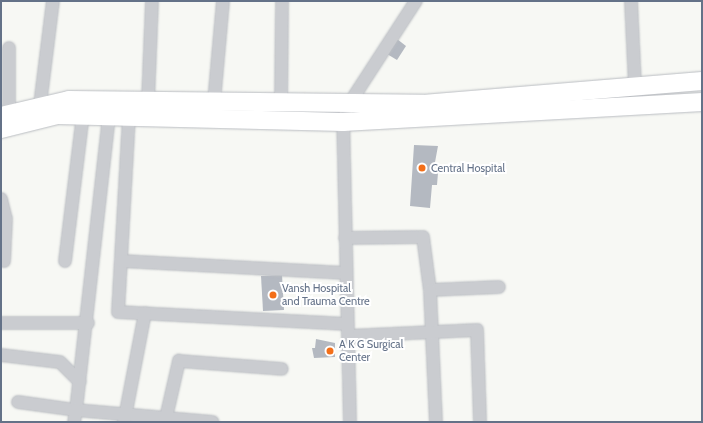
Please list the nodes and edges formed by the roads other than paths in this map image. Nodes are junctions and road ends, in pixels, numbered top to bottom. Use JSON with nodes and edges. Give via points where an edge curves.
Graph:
{"nodes":[{"id":1,"x":53,"y":1,"type":"edge"},
{"id":2,"x":223,"y":1,"type":"edge"},
{"id":3,"x":282,"y":1,"type":"edge"},
{"id":4,"x":416,"y":1,"type":"edge"},
{"id":5,"x":631,"y":1,"type":"edge"},
{"id":6,"x":152,"y":2,"type":"dead end"},
{"id":7,"x":9,"y":48,"type":"dead end"},
{"id":8,"x":702,"y":81,"type":"edge"},
{"id":9,"x":635,"y":86,"type":"junction"},
{"id":10,"x":148,"y":101,"type":"junction"},
{"id":11,"x":214,"y":102,"type":"junction"},
{"id":12,"x":702,"y":102,"type":"edge"},
{"id":13,"x":281,"y":103,"type":"junction"},
{"id":14,"x":349,"y":104,"type":"junction"},
{"id":15,"x":40,"y":105,"type":"junction"},
{"id":16,"x":83,"y":116,"type":"junction"},
{"id":17,"x":109,"y":116,"type":"junction"},
{"id":18,"x":129,"y":116,"type":"junction"},
{"id":19,"x":4,"y":120,"type":"edge"},
{"id":20,"x":342,"y":122,"type":"junction"},
{"id":21,"x":1,"y":199,"type":"edge"},
{"id":22,"x":346,"y":238,"type":"junction"},
{"id":23,"x":4,"y":261,"type":"dead end"},
{"id":24,"x":65,"y":261,"type":"dead end"},
{"id":25,"x":122,"y":261,"type":"junction"},
{"id":26,"x":346,"y":273,"type":"junction"},
{"id":27,"x":499,"y":288,"type":"dead end"},
{"id":28,"x":430,"y":290,"type":"junction"},
{"id":29,"x":145,"y":314,"type":"junction"},
{"id":30,"x":1,"y":323,"type":"edge"},
{"id":31,"x":88,"y":323,"type":"junction"},
{"id":32,"x":348,"y":330,"type":"junction"},
{"id":33,"x":430,"y":333,"type":"junction"},
{"id":34,"x":1,"y":355,"type":"edge"},
{"id":35,"x":282,"y":369,"type":"dead end"},
{"id":36,"x":80,"y":382,"type":"junction"},
{"id":37,"x":18,"y":402,"type":"dead end"},
{"id":38,"x":75,"y":416,"type":"edge"},
{"id":39,"x":124,"y":418,"type":"edge"},
{"id":40,"x":166,"y":421,"type":"edge"},
{"id":41,"x":212,"y":422,"type":"edge"},
{"id":42,"x":350,"y":422,"type":"edge"},
{"id":43,"x":436,"y":422,"type":"edge"},
{"id":44,"x":480,"y":422,"type":"edge"}],
"edges":[{"from":1,"to":15,"type":"street"},
{"from":2,"to":11,"type":"street"},
{"from":3,"to":13,"type":"street"},
{"from":4,"to":14,"type":"street"},
{"from":5,"to":9,"type":"street"},
{"from":6,"to":10,"type":"street"},
{"from":7,"to":19,"type":"street"},
{"from":8,"to":9,"type":"main road"},
{"from":9,"to":14,"type":"main road","via":[[423,104]]},
{"from":10,"to":11,"type":"main road"},
{"from":10,"to":15,"type":"main road","via":[[69,100]]},
{"from":11,"to":13,"type":"main road"},
{"from":12,"to":20,"type":"main road"},
{"from":13,"to":14,"type":"main road"},
{"from":14,"to":20,"type":"street"},
{"from":15,"to":19,"type":"main road"},
{"from":16,"to":17,"type":"main road"},
{"from":16,"to":19,"type":"main road"},
{"from":16,"to":24,"type":"street"},
{"from":17,"to":18,"type":"main road"},
{"from":17,"to":31,"type":"street"},
{"from":18,"to":20,"type":"main road"},
{"from":18,"to":25,"type":"street"},
{"from":20,"to":22,"type":"street"},
{"from":21,"to":23,"type":"street","via":[[6,219]]},
{"from":22,"to":26,"type":"street"},
{"from":22,"to":28,"type":"street","via":[[423,237]]},
{"from":25,"to":26,"type":"street"},
{"from":25,"to":29,"type":"street","via":[[118,312]]},
{"from":26,"to":32,"type":"street"},
{"from":27,"to":28,"type":"street"},
{"from":28,"to":33,"type":"street"},
{"from":29,"to":32,"type":"street"},
{"from":29,"to":39,"type":"street"},
{"from":30,"to":31,"type":"street"},
{"from":31,"to":36,"type":"street"},
{"from":32,"to":33,"type":"street"},
{"from":32,"to":42,"type":"street"},
{"from":33,"to":43,"type":"street"},
{"from":33,"to":44,"type":"street","via":[[477,330]]},
{"from":34,"to":36,"type":"street","via":[[60,362]]},
{"from":35,"to":40,"type":"street","via":[[179,361]]},
{"from":36,"to":38,"type":"street"},
{"from":37,"to":38,"type":"street"},
{"from":38,"to":39,"type":"street"},
{"from":39,"to":40,"type":"street"},
{"from":40,"to":41,"type":"street"}]}
